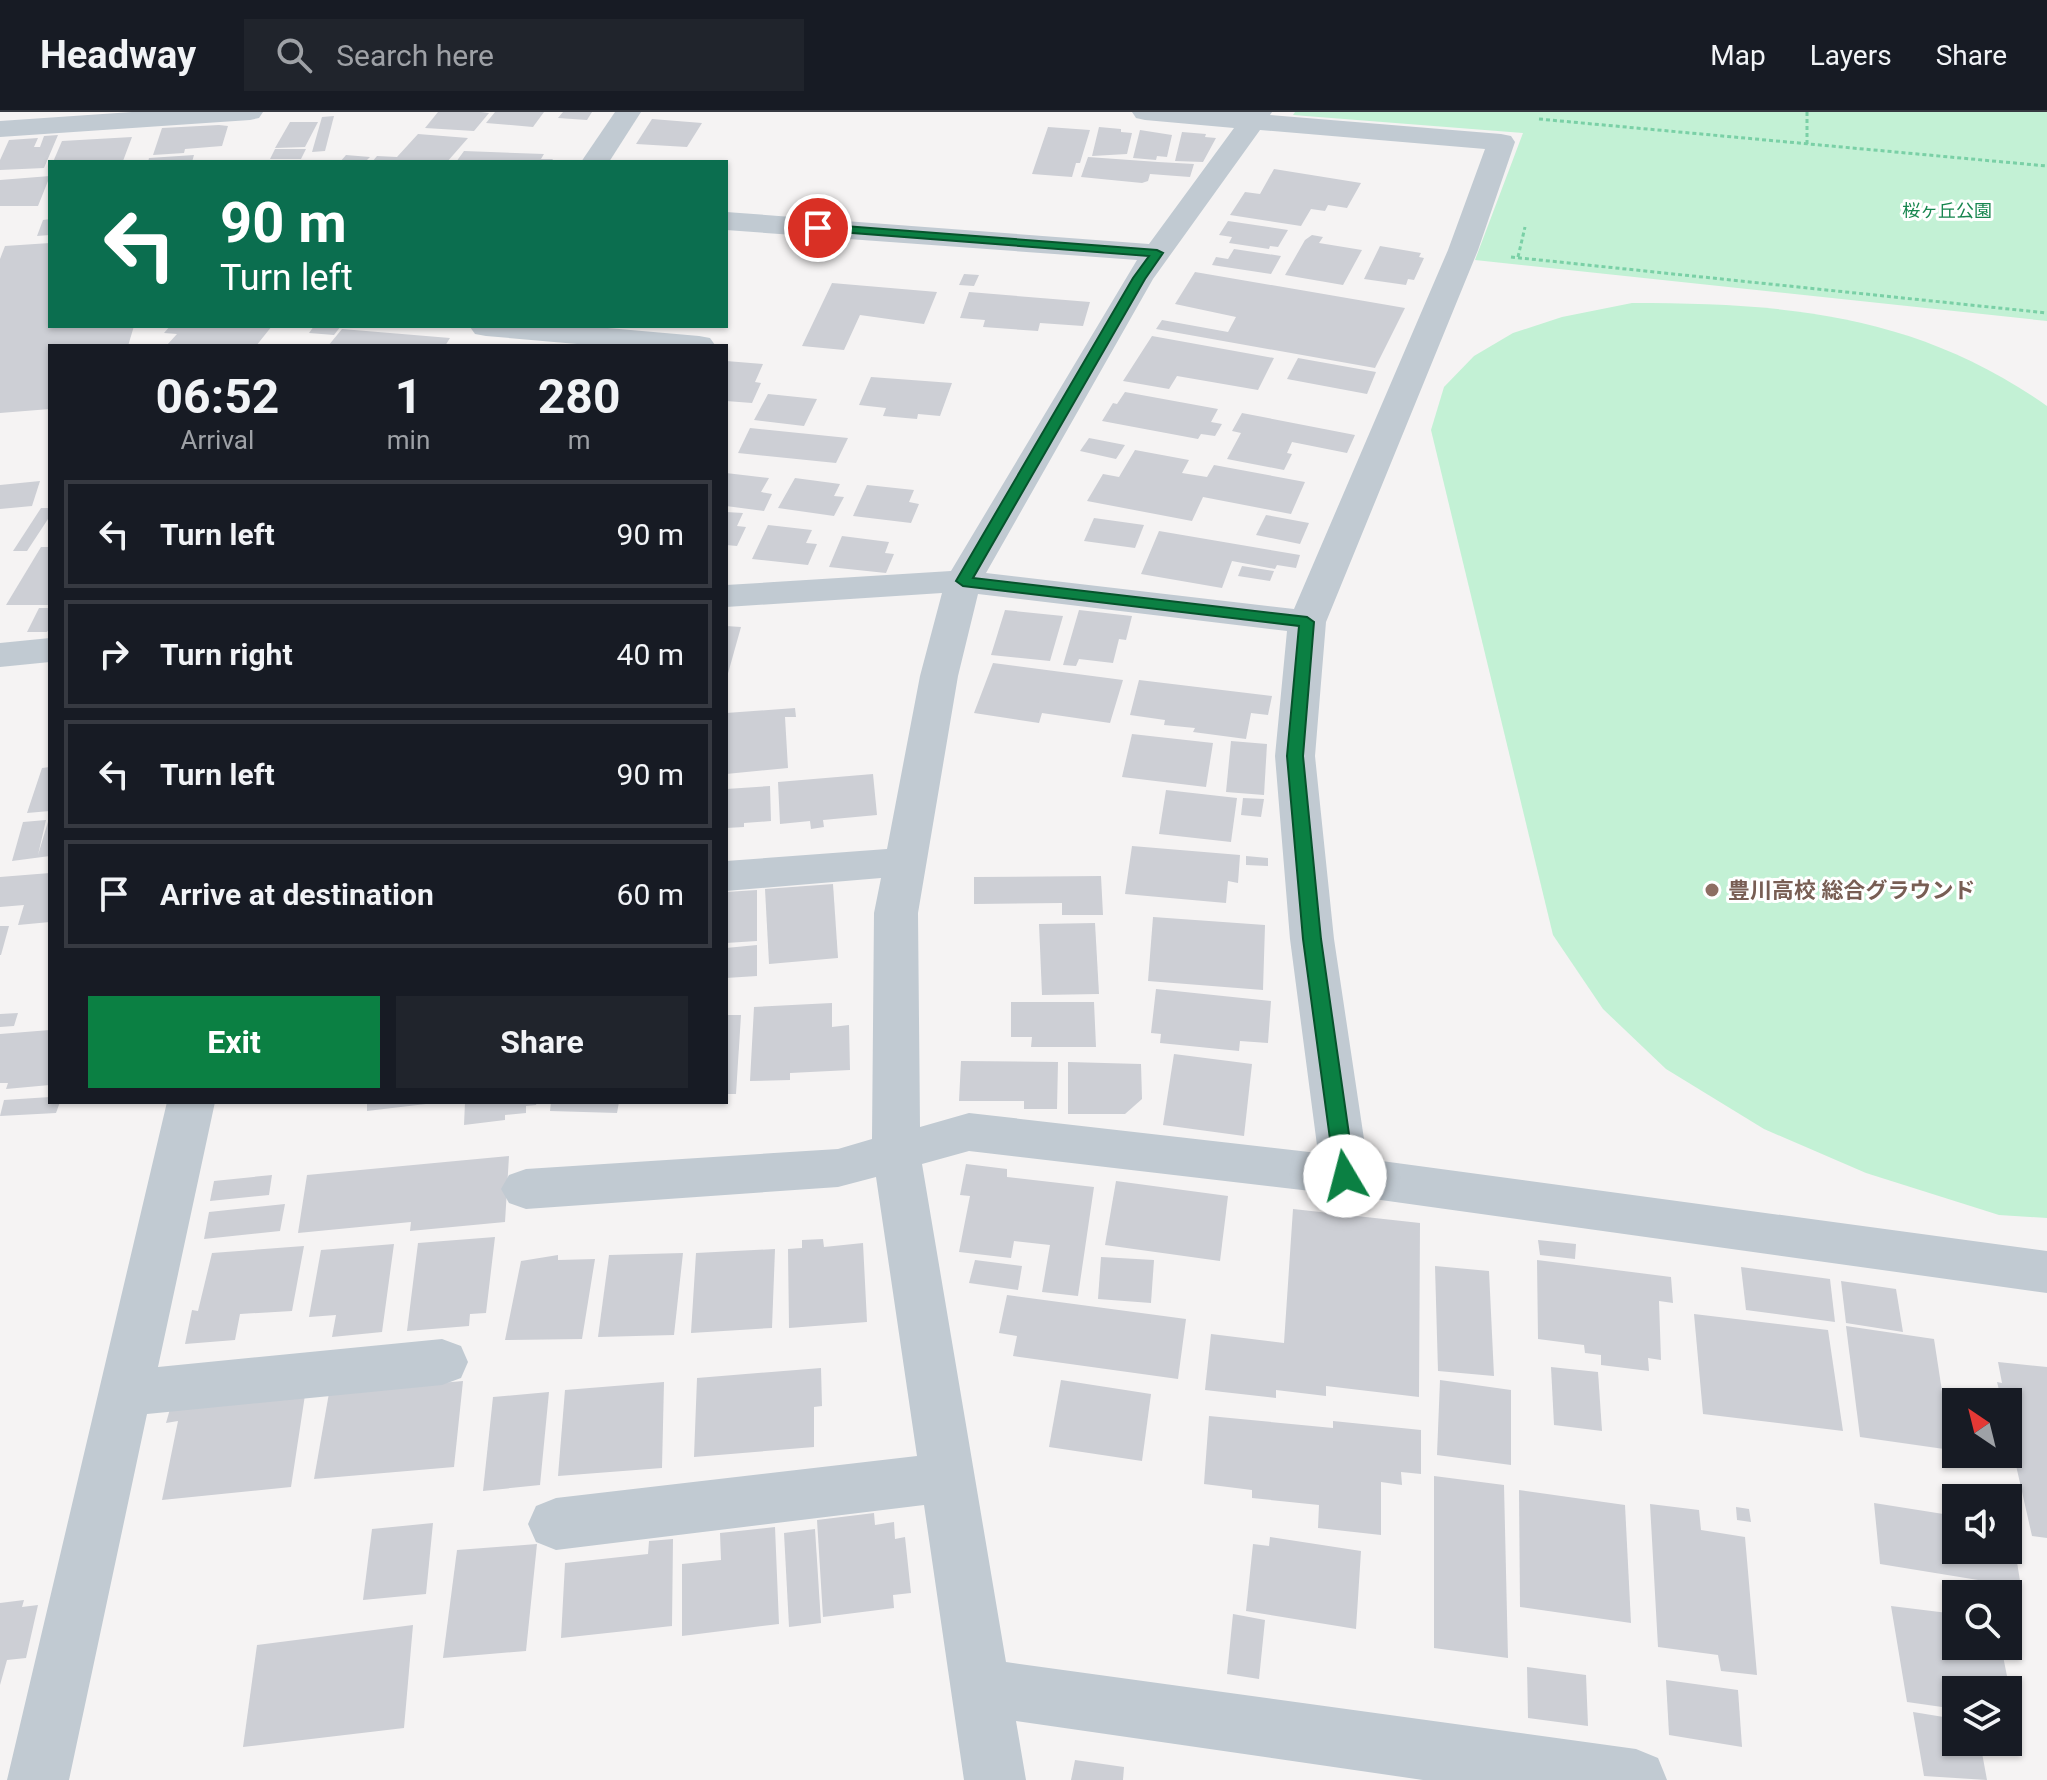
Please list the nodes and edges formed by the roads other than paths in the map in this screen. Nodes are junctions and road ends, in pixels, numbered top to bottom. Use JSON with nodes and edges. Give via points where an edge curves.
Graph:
{"nodes":[{"id":1,"x":250,"y":112,"type":"edge"},
{"id":2,"x":628,"y":112,"type":"edge"},
{"id":3,"x":1145,"y":112,"type":"edge"},
{"id":4,"x":1257,"y":116,"type":"edge"},
{"id":5,"x":0,"y":129,"type":"edge"},
{"id":6,"x":596,"y":160,"type":"edge"},
{"id":7,"x":728,"y":221,"type":"edge"},
{"id":8,"x":1157,"y":253,"type":"junction"},
{"id":9,"x":508,"y":328,"type":"edge"},
{"id":10,"x":688,"y":344,"type":"edge"},
{"id":11,"x":963,"y":581,"type":"junction"},
{"id":12,"x":728,"y":596,"type":"edge"},
{"id":13,"x":1307,"y":622,"type":"junction"},
{"id":14,"x":48,"y":650,"type":"edge"},
{"id":15,"x":0,"y":655,"type":"edge"},
{"id":16,"x":905,"y":862,"type":"junction"},
{"id":17,"x":728,"y":876,"type":"edge"},
{"id":18,"x":191,"y":1104,"type":"edge"},
{"id":19,"x":896,"y":1150,"type":"junction"},
{"id":20,"x":1345,"y":1176,"type":"junction"},
{"id":21,"x":526,"y":1189,"type":"dead end"},
{"id":22,"x":2047,"y":1272,"type":"edge"},
{"id":23,"x":442,"y":1362,"type":"dead end"},
{"id":24,"x":126,"y":1393,"type":"junction"},
{"id":25,"x":946,"y":1477,"type":"junction"},
{"id":26,"x":556,"y":1524,"type":"dead end"},
{"id":27,"x":979,"y":1687,"type":"junction"},
{"id":28,"x":38,"y":1780,"type":"edge"},
{"id":29,"x":995,"y":1780,"type":"edge"},
{"id":30,"x":1636,"y":1780,"type":"edge"}],
"edges":[{"from":1,"to":5,"type":"street"},
{"from":2,"to":6,"type":"street"},
{"from":3,"to":4,"type":"street"},
{"from":4,"to":8,"type":"street"},
{"from":4,"to":13,"type":"street","via":[[1501,142],[1463,250]]},
{"from":7,"to":8,"type":"street"},
{"from":8,"to":11,"type":"street"},
{"from":9,"to":10,"type":"street"},
{"from":11,"to":12,"type":"street"},
{"from":11,"to":13,"type":"street"},
{"from":11,"to":16,"type":"street","via":[[939,676]]},
{"from":13,"to":20,"type":"street","via":[[1295,756],[1312,939]]},
{"from":14,"to":15,"type":"street"},
{"from":16,"to":17,"type":"street"},
{"from":16,"to":19,"type":"street","via":[[896,913]]},
{"from":18,"to":24,"type":"street"},
{"from":19,"to":20,"type":"street","via":[[969,1132]]},
{"from":19,"to":21,"type":"street","via":[[838,1168]]},
{"from":19,"to":25,"type":"street"},
{"from":20,"to":22,"type":"street"},
{"from":23,"to":24,"type":"street"},
{"from":24,"to":28,"type":"street"},
{"from":25,"to":26,"type":"street"},
{"from":25,"to":27,"type":"street"},
{"from":27,"to":29,"type":"street"},
{"from":27,"to":30,"type":"street"}]}
